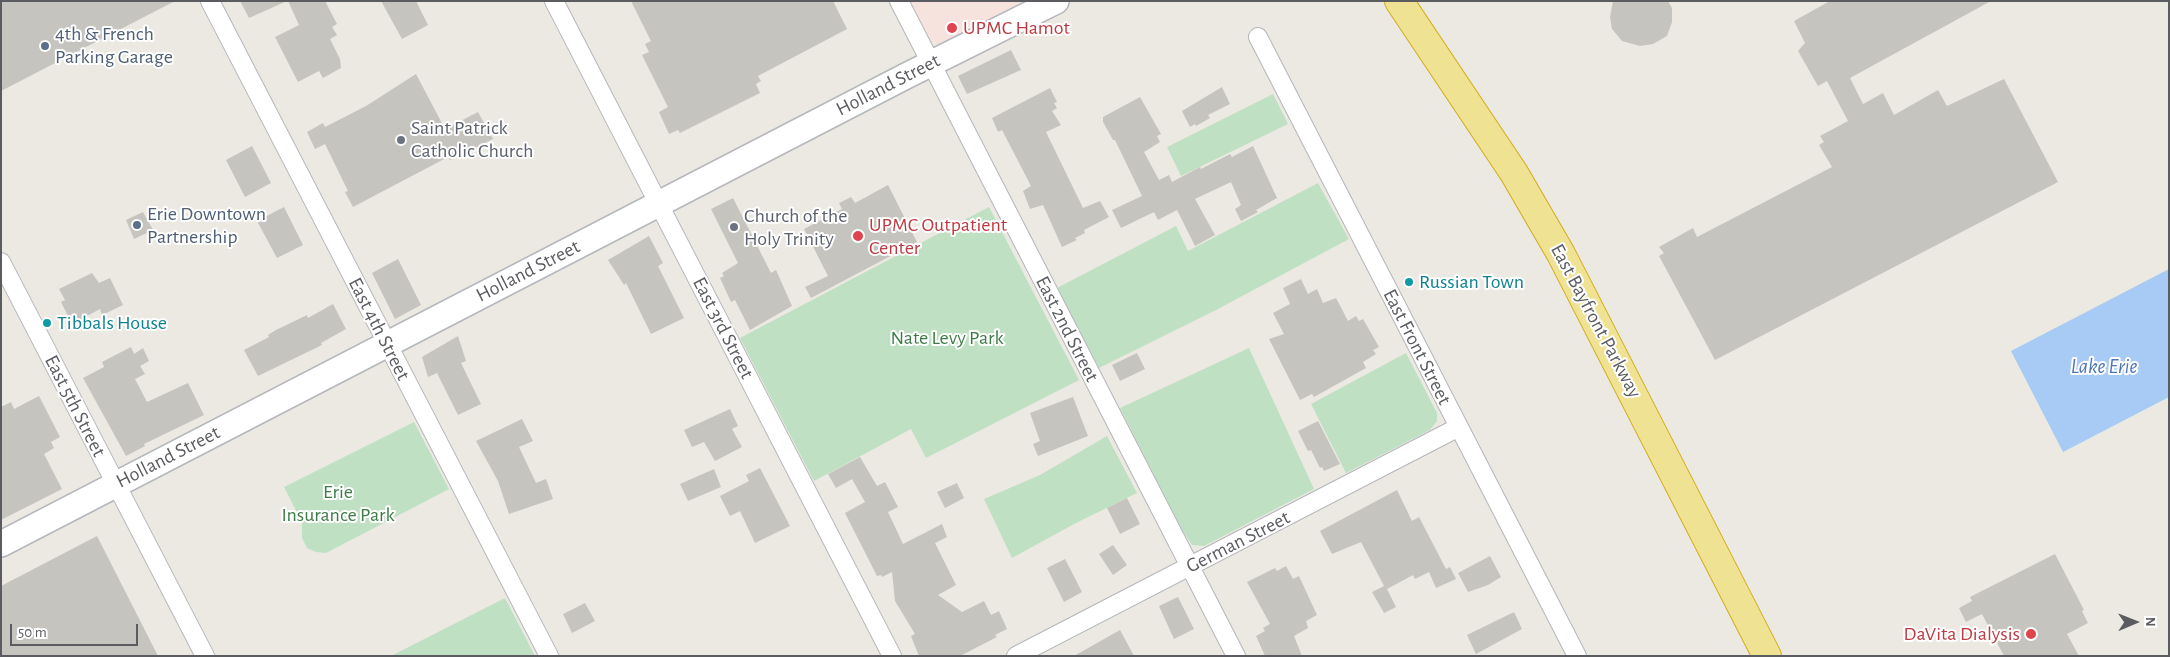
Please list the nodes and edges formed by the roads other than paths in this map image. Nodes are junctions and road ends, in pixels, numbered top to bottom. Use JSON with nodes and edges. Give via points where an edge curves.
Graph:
{"nodes":[{"id":1,"x":210,"y":1,"type":"edge"},
{"id":2,"x":554,"y":1,"type":"edge"},
{"id":3,"x":899,"y":1,"type":"edge"},
{"id":4,"x":1056,"y":1,"type":"edge"},
{"id":5,"x":1400,"y":1,"type":"edge"},
{"id":6,"x":1258,"y":37,"type":"dead end"},
{"id":7,"x":931,"y":63,"type":"junction"},
{"id":8,"x":659,"y":203,"type":"junction"},
{"id":9,"x":1,"y":262,"type":"edge"},
{"id":10,"x":387,"y":344,"type":"junction"},
{"id":11,"x":1459,"y":427,"type":"junction"},
{"id":12,"x":115,"y":485,"type":"junction"},
{"id":13,"x":1,"y":544,"type":"edge"},
{"id":14,"x":1190,"y":567,"type":"junction"},
{"id":15,"x":205,"y":656,"type":"edge"},
{"id":16,"x":549,"y":656,"type":"edge"},
{"id":17,"x":892,"y":656,"type":"edge"},
{"id":18,"x":1016,"y":656,"type":"edge"},
{"id":19,"x":1236,"y":656,"type":"edge"},
{"id":20,"x":1577,"y":656,"type":"edge"},
{"id":21,"x":1767,"y":656,"type":"edge"}],
"edges":[{"from":1,"to":10,"type":"street","name":"East 4th Street"},
{"from":2,"to":8,"type":"street","name":"East 3rd Street"},
{"from":3,"to":7,"type":"street","name":"East 2nd Street"},
{"from":4,"to":7,"type":"street","name":"Holland Street"},
{"from":5,"to":21,"type":"highway","name":"East Bayfront Parkway","via":[[1514,173],[1562,254]]},
{"from":6,"to":11,"type":"street","name":"East Front Street"},
{"from":7,"to":8,"type":"street","name":"Holland Street"},
{"from":7,"to":14,"type":"street","name":"East 2nd Street"},
{"from":8,"to":10,"type":"street","name":"Holland Street"},
{"from":8,"to":17,"type":"street","name":"East 3rd Street"},
{"from":9,"to":12,"type":"street","name":"East 5th Street"},
{"from":10,"to":12,"type":"street","name":"Holland Street"},
{"from":10,"to":16,"type":"street","name":"East 4th Street"},
{"from":11,"to":14,"type":"street","name":"German Street"},
{"from":11,"to":20,"type":"street","name":"East Front Street"},
{"from":12,"to":13,"type":"street","name":"Holland Street"},
{"from":12,"to":15,"type":"street","name":"East 5th Street"},
{"from":14,"to":18,"type":"street","name":"German Street"},
{"from":14,"to":19,"type":"street","name":"East 2nd Street"}]}
